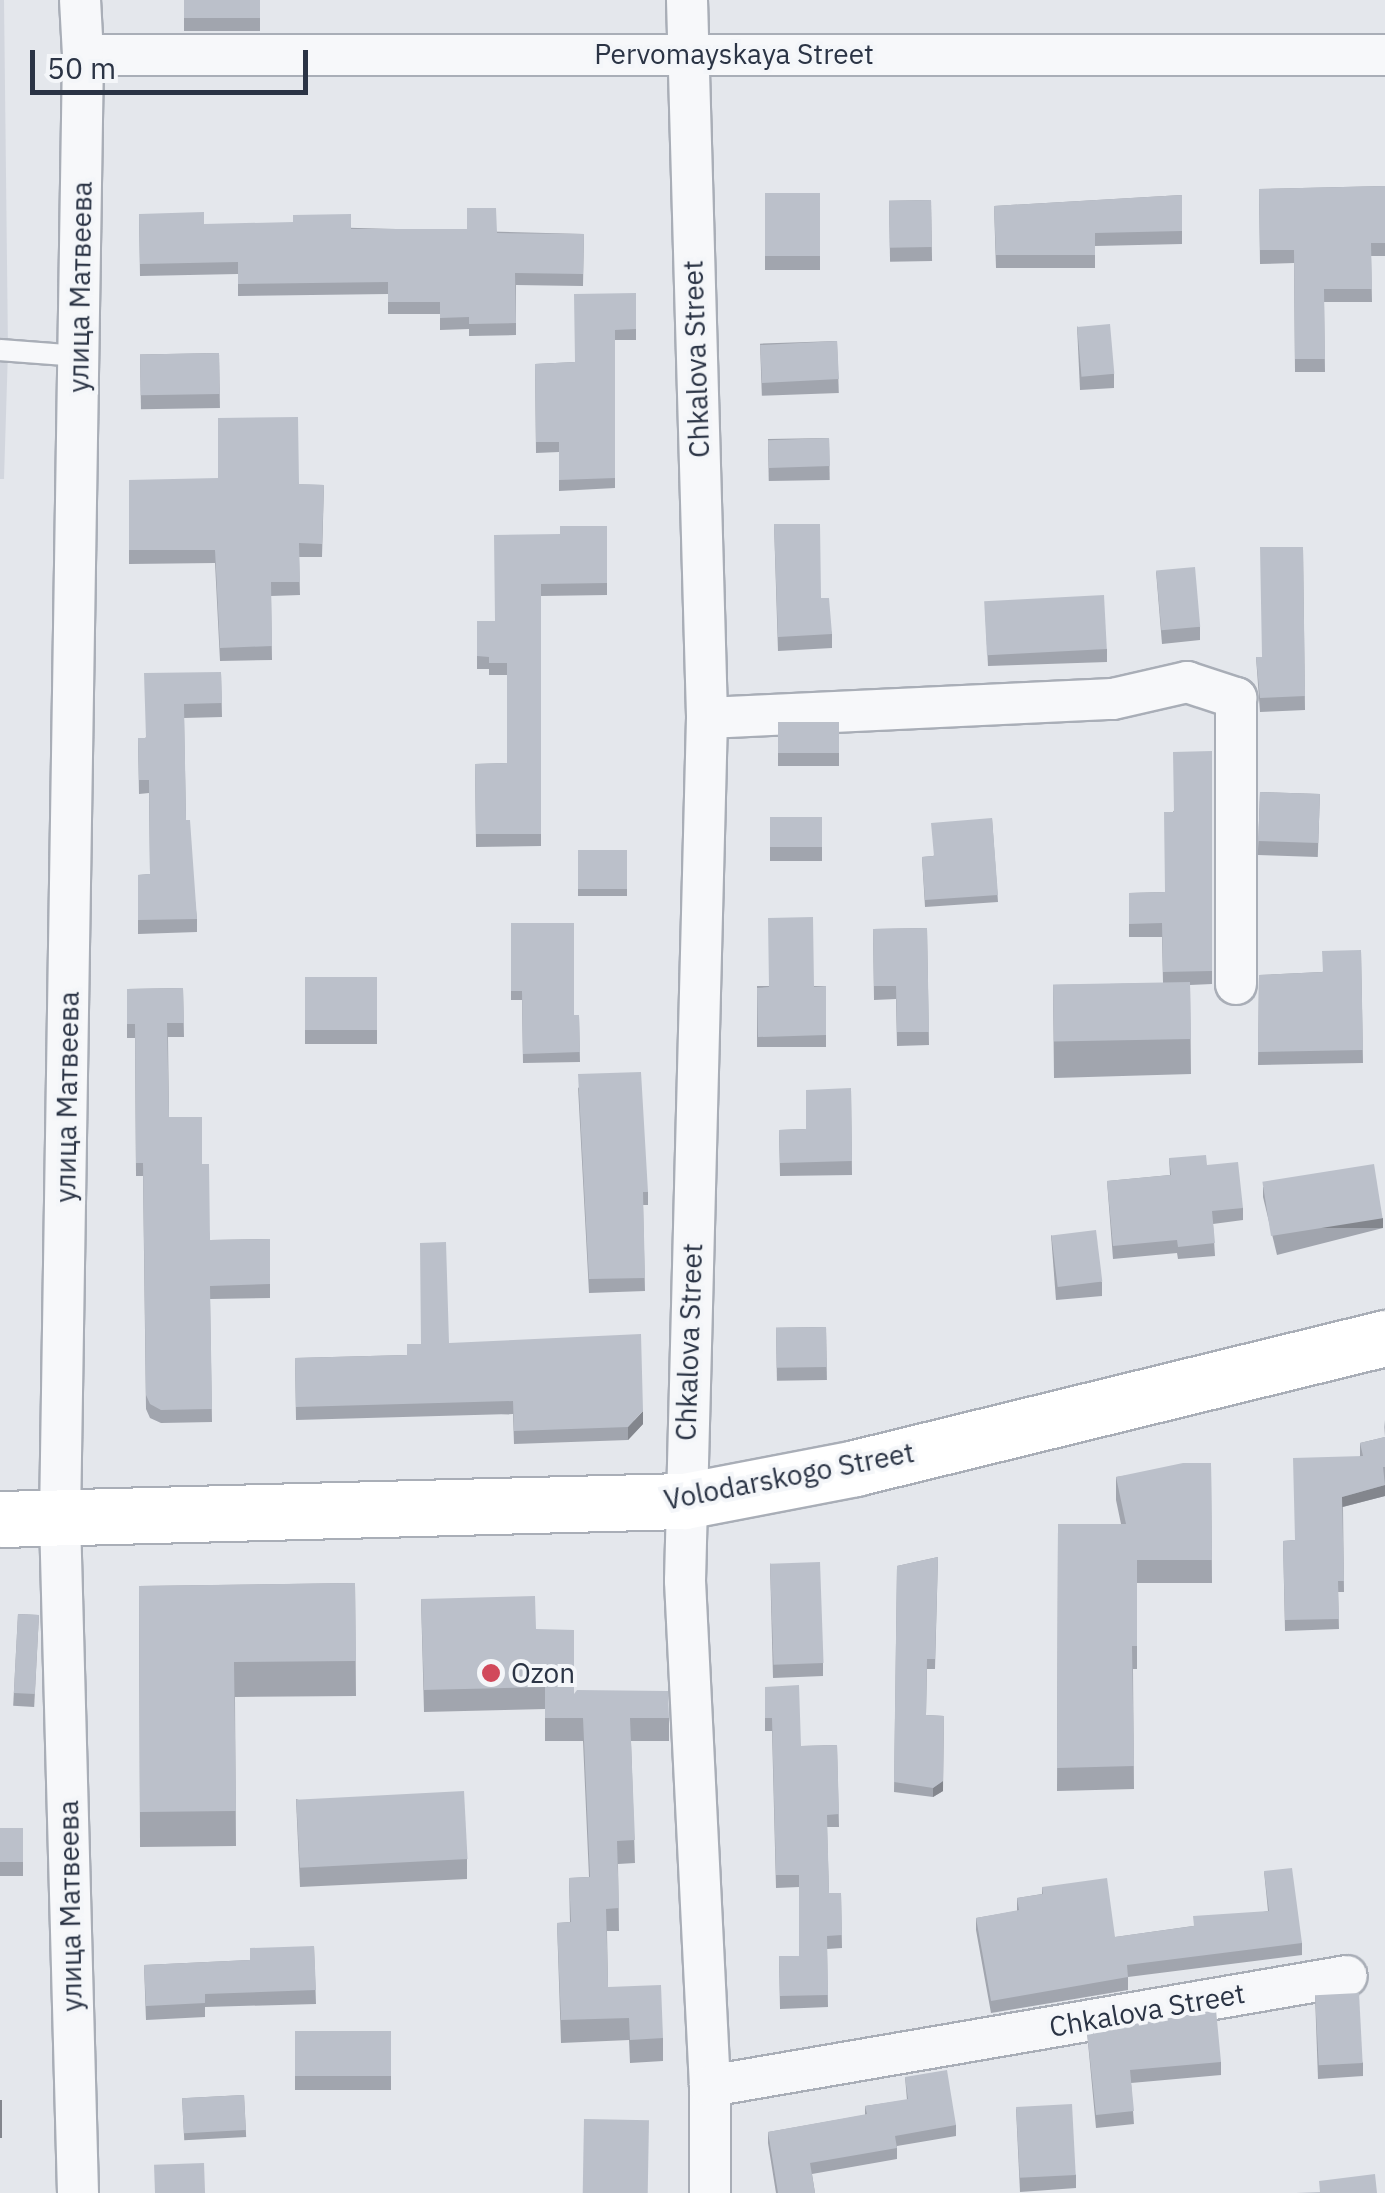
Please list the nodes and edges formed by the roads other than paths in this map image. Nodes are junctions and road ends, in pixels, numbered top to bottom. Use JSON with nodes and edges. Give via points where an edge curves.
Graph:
{"nodes":[{"id":1,"x":80,"y":0,"type":"edge"},
{"id":2,"x":687,"y":0,"type":"edge"},
{"id":3,"x":84,"y":54,"type":"junction"},
{"id":4,"x":687,"y":54,"type":"junction"},
{"id":5,"x":1385,"y":55,"type":"edge"},
{"id":6,"x":0,"y":350,"type":"edge"},
{"id":7,"x":80,"y":356,"type":"junction"},
{"id":8,"x":707,"y":718,"type":"junction"},
{"id":9,"x":1236,"y":984,"type":"dead end"},
{"id":10,"x":1385,"y":1338,"type":"edge"},
{"id":11,"x":684,"y":1501,"type":"junction"},
{"id":12,"x":0,"y":1519,"type":"edge"},
{"id":13,"x":60,"y":1520,"type":"junction"},
{"id":14,"x":1347,"y":1976,"type":"dead end"},
{"id":15,"x":710,"y":2086,"type":"junction"},
{"id":16,"x":78,"y":2193,"type":"edge"},
{"id":17,"x":710,"y":2193,"type":"edge"}],
"edges":[{"from":1,"to":3,"type":"street","name":"улица Матвеева"},
{"from":2,"to":4,"type":"street","name":"Chkalova Street"},
{"from":3,"to":4,"type":"street","name":"Pervomayskaya Street"},
{"from":3,"to":7,"type":"street","name":"улица Матвеева"},
{"from":4,"to":5,"type":"street","name":"Pervomayskaya Street"},
{"from":4,"to":8,"type":"street","name":"Chkalova Street"},
{"from":6,"to":7,"type":"lane"},
{"from":7,"to":13,"type":"street","name":"улица Матвеева"},
{"from":8,"to":9,"type":"street","via":[[1113,699],[1187,682],[1236,698]]},
{"from":8,"to":11,"type":"street","name":"Chkalova Street"},
{"from":10,"to":11,"type":"main road","name":"Volodarskogo Street","via":[[855,1468]]},
{"from":11,"to":13,"type":"main road","name":"Volodarskogo Street"},
{"from":11,"to":15,"type":"street","name":"Chkalova Street"},
{"from":12,"to":13,"type":"main road","name":"Volodarskogo Street"},
{"from":13,"to":16,"type":"street","name":"улица Матвеева"},
{"from":14,"to":15,"type":"street","name":"Chkalova Street"},
{"from":15,"to":17,"type":"street","name":"Chkalova Street"}]}
